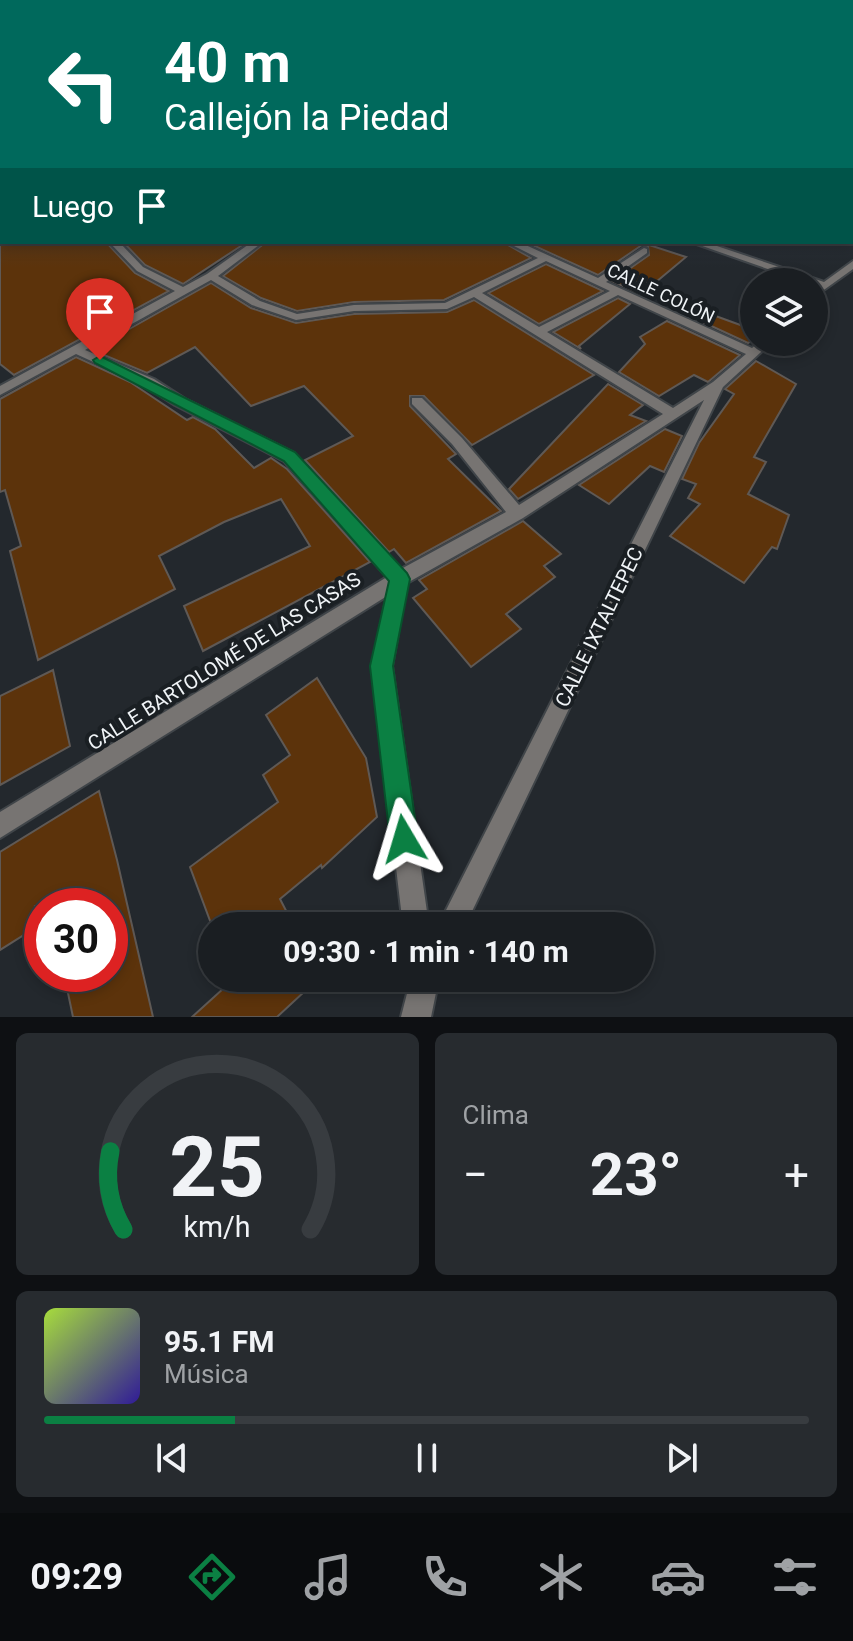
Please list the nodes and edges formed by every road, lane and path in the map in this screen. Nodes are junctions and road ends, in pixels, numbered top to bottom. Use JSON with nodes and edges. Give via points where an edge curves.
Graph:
{"nodes":[{"id":1,"x":116,"y":244,"type":"edge"},
{"id":2,"x":255,"y":244,"type":"edge"},
{"id":3,"x":516,"y":244,"type":"edge"},
{"id":4,"x":702,"y":244,"type":"edge"},
{"id":5,"x":644,"y":251,"type":"dead end"},
{"id":6,"x":547,"y":257,"type":"junction"},
{"id":7,"x":853,"y":264,"type":"edge"},
{"id":8,"x":773,"y":268,"type":"edge"},
{"id":9,"x":211,"y":276,"type":"junction"},
{"id":10,"x":599,"y":282,"type":"junction"},
{"id":11,"x":828,"y":282,"type":"edge"},
{"id":12,"x":182,"y":291,"type":"junction"},
{"id":13,"x":618,"y":291,"type":"junction"},
{"id":14,"x":476,"y":294,"type":"junction"},
{"id":15,"x":540,"y":331,"type":"junction"},
{"id":16,"x":740,"y":339,"type":"edge"},
{"id":17,"x":76,"y":350,"type":"junction"},
{"id":18,"x":750,"y":356,"type":"edge"},
{"id":19,"x":718,"y":385,"type":"junction"},
{"id":20,"x":0,"y":391,"type":"edge"},
{"id":21,"x":417,"y":401,"type":"dead end"},
{"id":22,"x":672,"y":413,"type":"junction"},
{"id":23,"x":517,"y":514,"type":"junction"},
{"id":24,"x":399,"y":579,"type":"junction"},
{"id":25,"x":0,"y":826,"type":"edge"},
{"id":26,"x":414,"y":912,"type":"edge"},
{"id":27,"x":458,"y":912,"type":"edge"},
{"id":28,"x":421,"y":992,"type":"edge"},
{"id":29,"x":416,"y":1017,"type":"edge"}],
"edges":[{"from":1,"to":12,"type":"street","via":[[140,269]]},
{"from":2,"to":9,"type":"street"},
{"from":3,"to":6,"type":"street","name":"CALLE COLÓN"},
{"from":4,"to":8,"type":"street"},
{"from":5,"to":10,"type":"street"},
{"from":6,"to":10,"type":"street","name":"CALLE COLÓN"},
{"from":6,"to":14,"type":"street"},
{"from":7,"to":11,"type":"street"},
{"from":9,"to":12,"type":"street"},
{"from":9,"to":14,"type":"street","via":[[256,303],[296,317],[354,308],[447,306]]},
{"from":10,"to":13,"type":"street","name":"CALLE COLÓN"},
{"from":12,"to":17,"type":"street"},
{"from":13,"to":15,"type":"street"},
{"from":13,"to":16,"type":"street","name":"CALLE COLÓN"},
{"from":14,"to":15,"type":"street"},
{"from":15,"to":22,"type":"street"},
{"from":17,"to":20,"type":"street"},
{"from":17,"to":24,"type":"street","via":[[149,382],[289,457]]},
{"from":18,"to":19,"type":"street","name":"CALLE IXTALTEPEC"},
{"from":19,"to":22,"type":"street","name":"CALLE BARTOLOMÉ DE LAS CASAS"},
{"from":19,"to":27,"type":"street","name":"CALLE IXTALTEPEC"},
{"from":21,"to":23,"type":"street"},
{"from":22,"to":23,"type":"street","name":"CALLE BARTOLOMÉ DE LAS CASAS"},
{"from":23,"to":24,"type":"street","name":"CALLE BARTOLOMÉ DE LAS CASAS"},
{"from":24,"to":25,"type":"street","name":"CALLE BARTOLOMÉ DE LAS CASAS"},
{"from":24,"to":26,"type":"street","via":[[382,666]]},
{"from":28,"to":29,"type":"street"}]}
